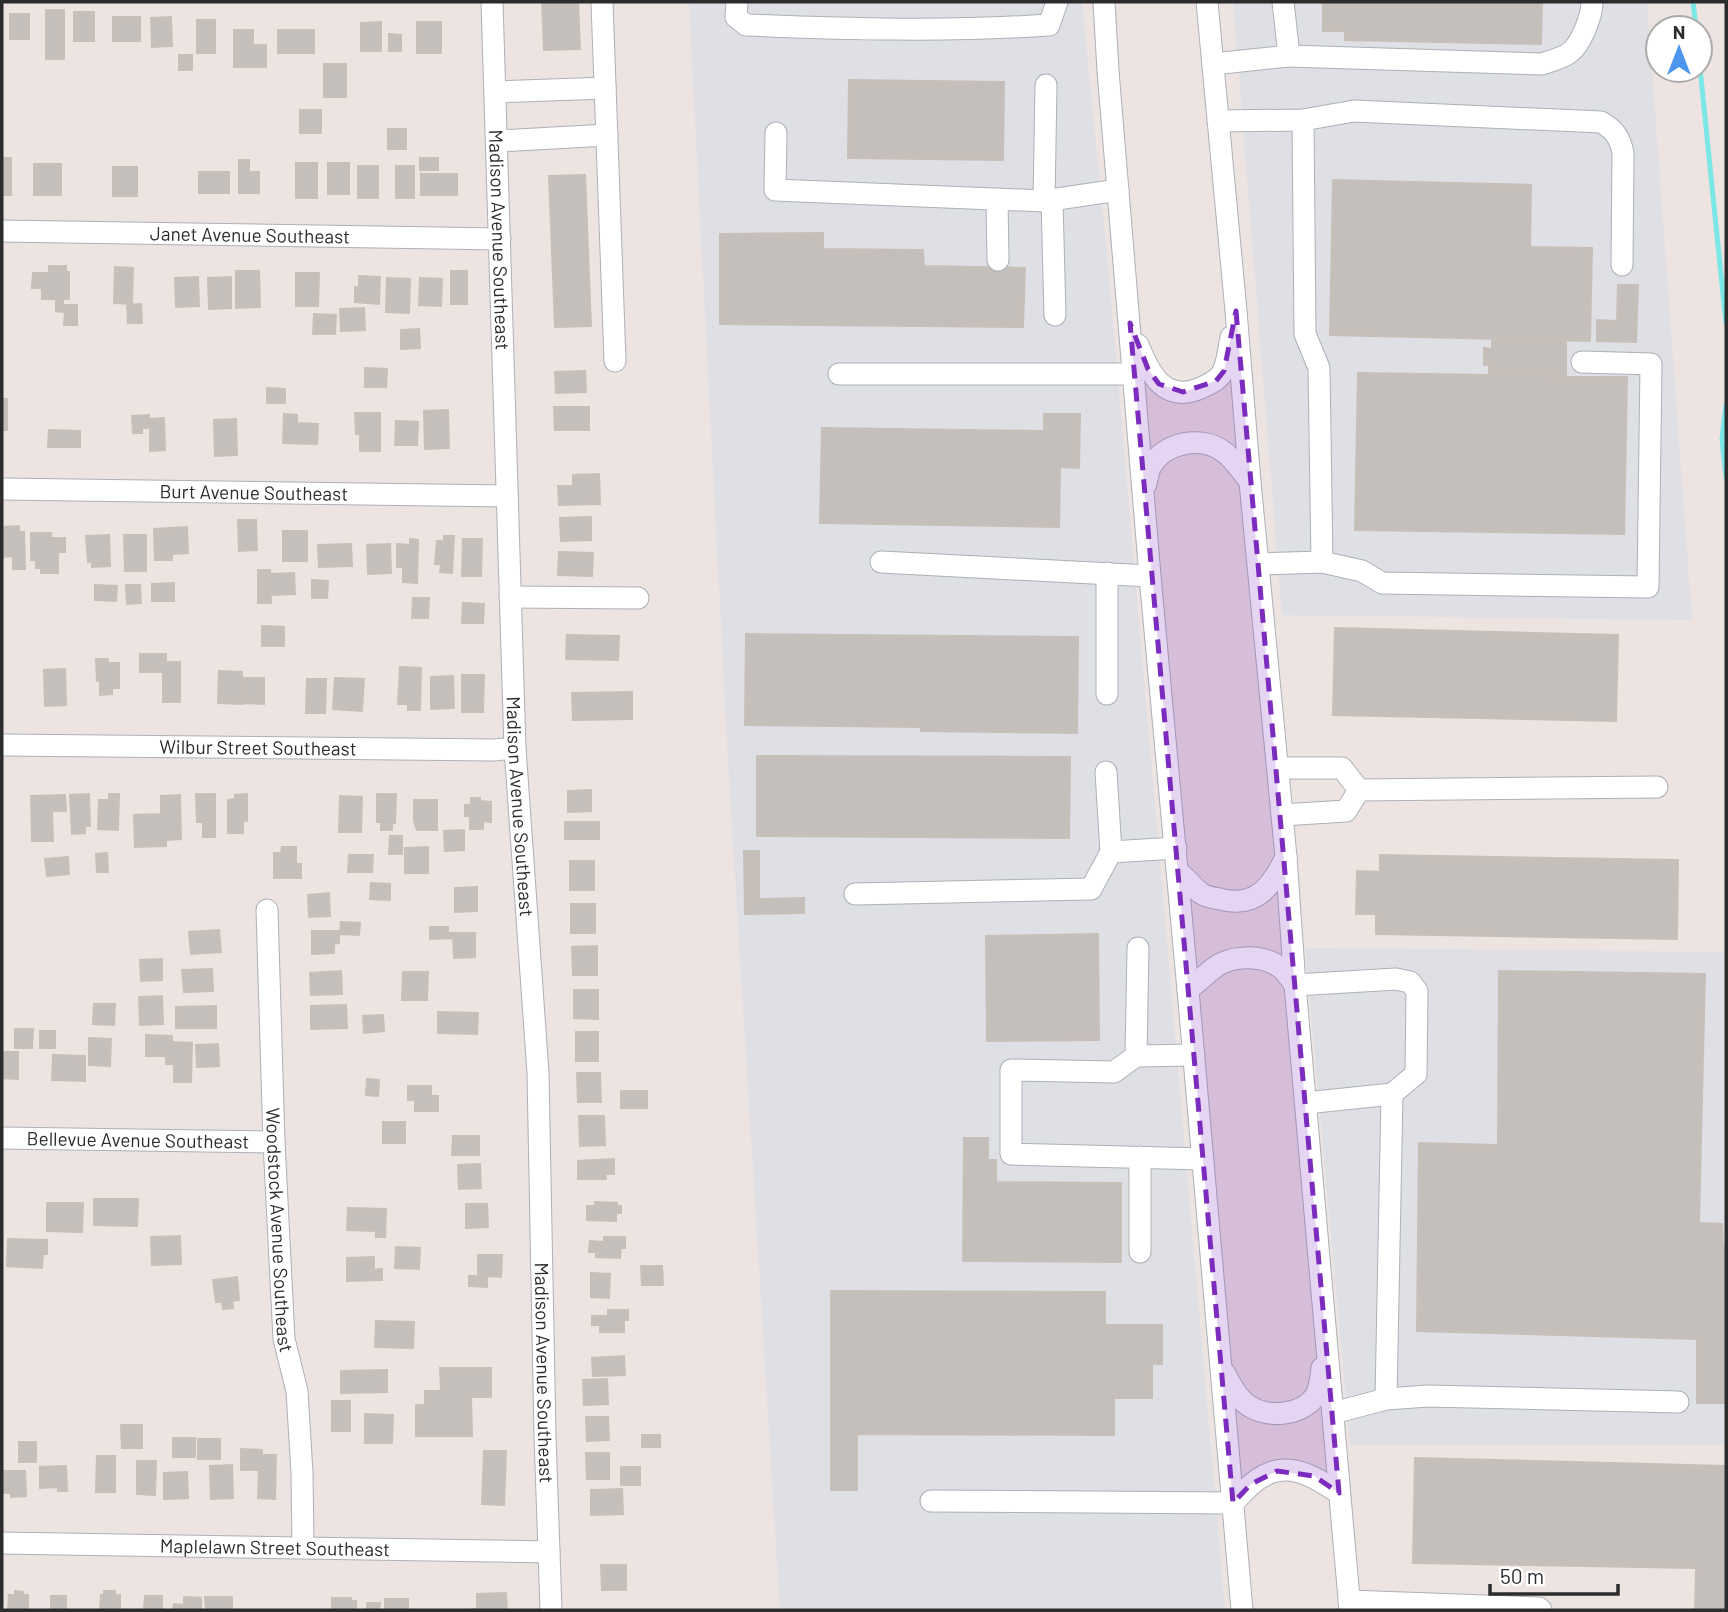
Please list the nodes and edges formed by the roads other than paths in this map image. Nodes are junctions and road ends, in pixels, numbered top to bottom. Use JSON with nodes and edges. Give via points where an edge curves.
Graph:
{"nodes":[{"id":1,"x":492,"y":2,"type":"edge"},
{"id":2,"x":602,"y":2,"type":"edge"},
{"id":3,"x":737,"y":2,"type":"edge"},
{"id":4,"x":1057,"y":2,"type":"edge"},
{"id":5,"x":1104,"y":2,"type":"edge"},
{"id":6,"x":1207,"y":2,"type":"edge"},
{"id":7,"x":1283,"y":2,"type":"edge"},
{"id":8,"x":1592,"y":2,"type":"edge"},
{"id":9,"x":1289,"y":56,"type":"junction"},
{"id":10,"x":1213,"y":64,"type":"junction"},
{"id":11,"x":1046,"y":85,"type":"dead end"},
{"id":12,"x":605,"y":88,"type":"junction"},
{"id":13,"x":495,"y":92,"type":"junction"},
{"id":14,"x":1303,"y":120,"type":"junction"},
{"id":15,"x":1218,"y":121,"type":"junction"},
{"id":16,"x":776,"y":133,"type":"dead end"},
{"id":17,"x":607,"y":135,"type":"junction"},
{"id":18,"x":497,"y":141,"type":"junction"},
{"id":19,"x":1118,"y":190,"type":"junction"},
{"id":20,"x":997,"y":199,"type":"junction"},
{"id":21,"x":1048,"y":201,"type":"junction"},
{"id":22,"x":2,"y":231,"type":"edge"},
{"id":23,"x":500,"y":239,"type":"junction"},
{"id":24,"x":998,"y":260,"type":"dead end"},
{"id":25,"x":1622,"y":265,"type":"dead end"},
{"id":26,"x":1236,"y":312,"type":"junction"},
{"id":27,"x":1055,"y":315,"type":"dead end"},
{"id":28,"x":1130,"y":323,"type":"junction"},
{"id":29,"x":615,"y":361,"type":"dead end"},
{"id":30,"x":1582,"y":362,"type":"dead end"},
{"id":31,"x":839,"y":374,"type":"dead end"},
{"id":32,"x":1134,"y":374,"type":"junction"},
{"id":33,"x":1250,"y":481,"type":"junction"},
{"id":34,"x":2,"y":489,"type":"edge"},
{"id":35,"x":1144,"y":495,"type":"junction"},
{"id":36,"x":507,"y":496,"type":"junction"},
{"id":37,"x":881,"y":562,"type":"dead end"},
{"id":38,"x":1322,"y":562,"type":"junction"},
{"id":39,"x":1258,"y":564,"type":"junction"},
{"id":40,"x":1107,"y":573,"type":"junction"},
{"id":41,"x":1150,"y":576,"type":"junction"},
{"id":42,"x":510,"y":597,"type":"junction"},
{"id":43,"x":638,"y":598,"type":"dead end"},
{"id":44,"x":1107,"y":694,"type":"dead end"},
{"id":45,"x":2,"y":746,"type":"edge"},
{"id":46,"x":515,"y":748,"type":"junction"},
{"id":47,"x":1278,"y":768,"type":"junction"},
{"id":48,"x":1106,"y":772,"type":"dead end"},
{"id":49,"x":1657,"y":787,"type":"dead end"},
{"id":50,"x":1359,"y":790,"type":"junction"},
{"id":51,"x":1282,"y":814,"type":"junction"},
{"id":52,"x":1176,"y":848,"type":"junction"},
{"id":53,"x":1111,"y":852,"type":"junction"},
{"id":54,"x":1286,"y":856,"type":"junction"},
{"id":55,"x":1178,"y":872,"type":"junction"},
{"id":56,"x":855,"y":894,"type":"dead end"},
{"id":57,"x":267,"y":911,"type":"dead end"},
{"id":58,"x":1138,"y":948,"type":"dead end"},
{"id":59,"x":1295,"y":985,"type":"junction"},
{"id":60,"x":1188,"y":990,"type":"junction"},
{"id":61,"x":1194,"y":1055,"type":"junction"},
{"id":62,"x":1136,"y":1056,"type":"junction"},
{"id":63,"x":1392,"y":1094,"type":"junction"},
{"id":64,"x":1306,"y":1103,"type":"junction"},
{"id":65,"x":2,"y":1138,"type":"edge"},
{"id":66,"x":274,"y":1142,"type":"junction"},
{"id":67,"x":1140,"y":1157,"type":"junction"},
{"id":68,"x":1203,"y":1158,"type":"junction"},
{"id":69,"x":1140,"y":1252,"type":"dead end"},
{"id":70,"x":1327,"y":1339,"type":"junction"},
{"id":71,"x":1220,"y":1366,"type":"junction"},
{"id":72,"x":1385,"y":1399,"type":"junction"},
{"id":73,"x":1678,"y":1402,"type":"dead end"},
{"id":74,"x":1333,"y":1413,"type":"junction"},
{"id":75,"x":1339,"y":1493,"type":"junction"},
{"id":76,"x":931,"y":1501,"type":"dead end"},
{"id":77,"x":1233,"y":1503,"type":"junction"},
{"id":78,"x":2,"y":1543,"type":"edge"},
{"id":79,"x":303,"y":1547,"type":"junction"},
{"id":80,"x":549,"y":1552,"type":"junction"},
{"id":81,"x":1350,"y":1606,"type":"edge"},
{"id":82,"x":551,"y":1610,"type":"edge"},
{"id":83,"x":1242,"y":1610,"type":"edge"},
{"id":84,"x":1541,"y":1610,"type":"edge"}],
"edges":[{"from":1,"to":13,"type":"street","name":"Madison Avenue Southeast"},
{"from":2,"to":12,"type":"street"},
{"from":3,"to":4,"type":"street","via":[[736,17],[746,25],[971,29],[1049,25]]},
{"from":5,"to":19,"type":"street"},
{"from":6,"to":10,"type":"street"},
{"from":7,"to":9,"type":"street"},
{"from":8,"to":9,"type":"street","via":[[1585,32],[1570,53],[1542,64]]},
{"from":9,"to":10,"type":"street"},
{"from":10,"to":15,"type":"street"},
{"from":11,"to":21,"type":"street"},
{"from":12,"to":13,"type":"street"},
{"from":12,"to":17,"type":"street"},
{"from":13,"to":18,"type":"street","name":"Madison Avenue Southeast"},
{"from":14,"to":15,"type":"street"},
{"from":14,"to":25,"type":"street","via":[[1354,111],[1601,122],[1613,129],[1623,153]]},
{"from":14,"to":38,"type":"street","via":[[1305,334],[1319,368]]},
{"from":15,"to":26,"type":"street"},
{"from":16,"to":20,"type":"street","via":[[775,190]]},
{"from":17,"to":18,"type":"street"},
{"from":17,"to":29,"type":"street"},
{"from":18,"to":23,"type":"street","name":"Madison Avenue Southeast"},
{"from":19,"to":21,"type":"street"},
{"from":19,"to":28,"type":"street"},
{"from":20,"to":21,"type":"street"},
{"from":20,"to":24,"type":"street"},
{"from":21,"to":27,"type":"street"},
{"from":22,"to":23,"type":"street","name":"Janet Avenue Southeast"},
{"from":23,"to":36,"type":"street","name":"Madison Avenue Southeast"},
{"from":26,"to":28,"type":"street","via":[[1224,370],[1216,381],[1196,391],[1174,391],[1159,384]]},
{"from":26,"to":33,"type":"street"},
{"from":28,"to":32,"type":"street"},
{"from":30,"to":38,"type":"street","via":[[1651,364],[1648,587],[1381,583],[1362,571]]},
{"from":31,"to":32,"type":"street"},
{"from":32,"to":35,"type":"street"},
{"from":33,"to":35,"type":"street","via":[[1224,452],[1205,443],[1184,443],[1158,457],[1150,468]]},
{"from":33,"to":39,"type":"street"},
{"from":34,"to":36,"type":"street","name":"Burt Avenue Southeast"},
{"from":35,"to":41,"type":"street"},
{"from":36,"to":42,"type":"street","name":"Madison Avenue Southeast"},
{"from":37,"to":40,"type":"street"},
{"from":38,"to":39,"type":"street"},
{"from":39,"to":47,"type":"street"},
{"from":40,"to":41,"type":"street"},
{"from":40,"to":44,"type":"street"},
{"from":41,"to":52,"type":"street"},
{"from":42,"to":43,"type":"street"},
{"from":42,"to":46,"type":"street","name":"Madison Avenue Southeast"},
{"from":45,"to":46,"type":"street","name":"Wilbur Street Southeast"},
{"from":46,"to":80,"type":"street","name":"Madison Avenue Southeast","via":[[538,1073]]},
{"from":47,"to":50,"type":"street","via":[[1342,768]]},
{"from":47,"to":51,"type":"street"},
{"from":48,"to":53,"type":"street"},
{"from":49,"to":50,"type":"street"},
{"from":50,"to":51,"type":"street","via":[[1346,811]]},
{"from":51,"to":54,"type":"street"},
{"from":52,"to":53,"type":"street"},
{"from":52,"to":55,"type":"street"},
{"from":53,"to":56,"type":"street","via":[[1091,889]]},
{"from":54,"to":55,"type":"street","via":[[1276,878],[1249,900],[1205,896]]},
{"from":54,"to":59,"type":"street"},
{"from":55,"to":60,"type":"street"},
{"from":57,"to":66,"type":"street","name":"Woodstock Avenue Southeast"},
{"from":58,"to":62,"type":"street"},
{"from":59,"to":60,"type":"street","via":[[1269,962],[1240,958],[1213,968]]},
{"from":59,"to":63,"type":"street","via":[[1410,982],[1417,991],[1416,1074]]},
{"from":59,"to":64,"type":"street"},
{"from":60,"to":61,"type":"street"},
{"from":61,"to":62,"type":"street"},
{"from":61,"to":68,"type":"street"},
{"from":62,"to":67,"type":"street","via":[[1114,1072],[1011,1070],[1011,1154]]},
{"from":63,"to":64,"type":"street"},
{"from":63,"to":72,"type":"street"},
{"from":64,"to":70,"type":"street"},
{"from":65,"to":66,"type":"street","name":"Bellevue Avenue Southeast"},
{"from":66,"to":79,"type":"street","name":"Woodstock Avenue Southeast","via":[[284,1339],[297,1391]]},
{"from":67,"to":68,"type":"street"},
{"from":67,"to":69,"type":"street"},
{"from":68,"to":71,"type":"street"},
{"from":70,"to":71,"type":"street","via":[[1317,1394],[1294,1411],[1256,1410],[1246,1404]]},
{"from":70,"to":74,"type":"street"},
{"from":71,"to":77,"type":"street"},
{"from":72,"to":73,"type":"street"},
{"from":72,"to":74,"type":"street"},
{"from":74,"to":75,"type":"street"},
{"from":75,"to":77,"type":"street","via":[[1314,1476],[1277,1471],[1262,1476]]},
{"from":75,"to":81,"type":"street"},
{"from":76,"to":77,"type":"street"},
{"from":77,"to":83,"type":"street"},
{"from":78,"to":79,"type":"street","name":"Maplelawn Street Southeast"},
{"from":79,"to":80,"type":"street","name":"Maplelawn Street Southeast"},
{"from":80,"to":82,"type":"street","name":"Madison Avenue Southeast"},
{"from":81,"to":84,"type":"street"}]}
